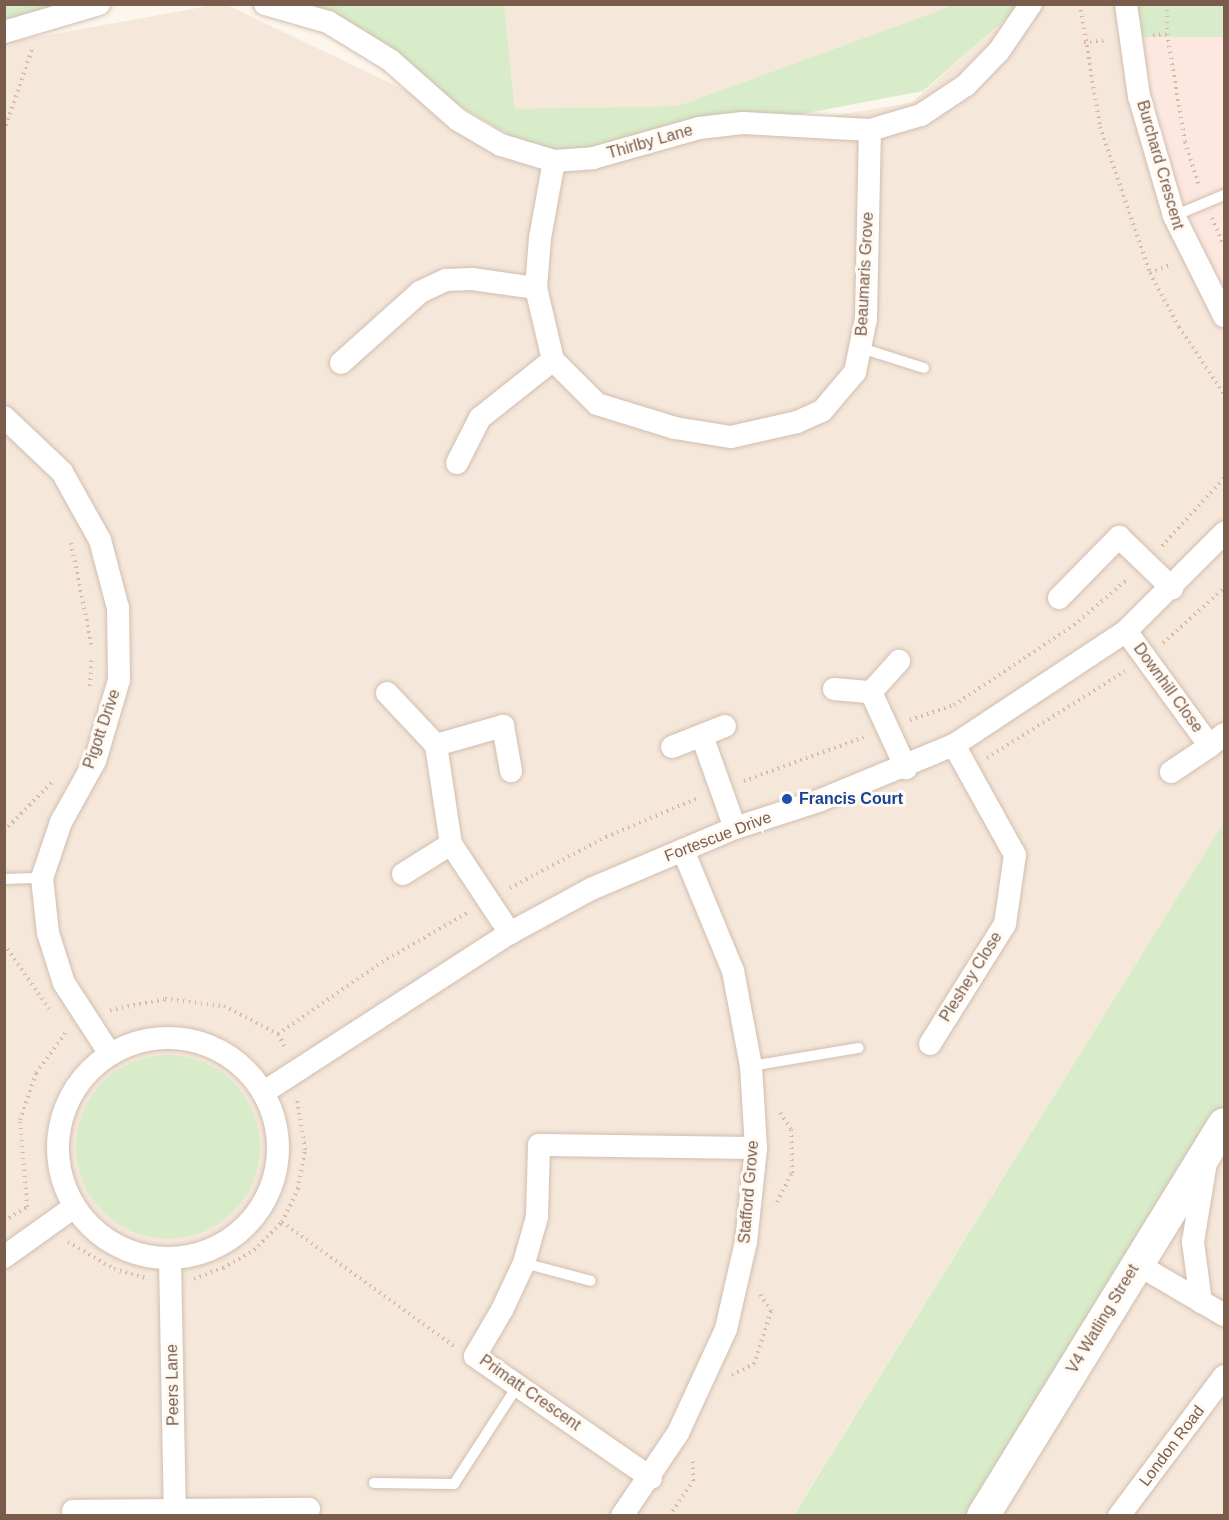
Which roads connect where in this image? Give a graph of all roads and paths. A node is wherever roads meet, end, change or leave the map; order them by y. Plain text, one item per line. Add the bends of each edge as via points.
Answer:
1 (99, 4) edge
2 (265, 4) edge
3 (1031, 4) edge
4 (1080, 4) edge
5 (1126, 4) edge
6 (1167, 4) edge
7 (35, 25) junction
8 (4, 32) edge
9 (870, 130) junction
10 (4, 131) edge
11 (554, 161) junction
12 (1224, 195) edge
13 (1205, 203) junction
14 (1174, 216) junction
15 (1224, 246) edge
16 (536, 288) junction
17 (1224, 316) edge
18 (861, 348) junction
19 (553, 360) junction
20 (341, 363) dead end
21 (924, 368) dead end
22 (1224, 394) edge
23 (4, 417) edge
24 (457, 463) dead end
25 (1224, 478) edge
26 (67, 533) dead end
27 (1224, 533) edge
28 (1146, 563) junction
29 (1172, 588) junction
30 (1224, 588) edge
31 (1059, 598) dead end
32 (1126, 631) junction
33 (1146, 658) junction
34 (899, 661) dead end
35 (834, 689) dead end
36 (89, 692) dead end
37 (872, 692) junction
38 (387, 693) dead end
39 (725, 726) dead end
40 (886, 728) junction
41 (702, 736) junction
42 (1217, 740) edge
43 (436, 745) junction
44 (954, 745) junction
45 (672, 747) dead end
46 (906, 768) junction
47 (968, 769) junction
48 (511, 771) dead end
49 (1171, 772) dead end
50 (59, 774) dead end
51 (722, 788) junction
52 (735, 828) junction
53 (4, 831) edge
54 (451, 844) junction
55 (683, 850) junction
56 (403, 874) dead end
57 (42, 878) junction
58 (4, 879) edge
59 (489, 900) junction
60 (510, 933) junction
61 (4, 944) edge
62 (54, 1015) dead end
63 (85, 1019) junction
64 (61, 1023) dead end
65 (930, 1044) dead end
66 (858, 1048) dead end
67 (110, 1054) junction
68 (751, 1066) junction
69 (297, 1089) dead end
70 (264, 1092) junction
71 (1224, 1124) edge
72 (756, 1148) junction
73 (1208, 1152) junction
74 (74, 1207) junction
75 (4, 1221) edge
76 (282, 1222) junction
77 (59, 1244) dead end
78 (4, 1257) edge
79 (524, 1263) junction
80 (1137, 1264) junction
81 (171, 1270) junction
82 (591, 1281) dead end
83 (1201, 1302) junction
84 (1224, 1315) edge
85 (475, 1356) junction
86 (1224, 1376) edge
87 (518, 1385) junction
88 (651, 1478) junction
89 (374, 1483) dead end
90 (309, 1509) dead end
91 (73, 1511) dead end
92 (175, 1513) edge
93 (622, 1515) edge
94 (983, 1515) edge
95 (1119, 1515) edge

1 - 7 street
2 - 11 street, Thirlby Lane via 328,22 390,60 458,120 501,145
3 - 9 street, Thirlby Lane via 999,51 966,85 921,115
4 - 22 path via 1100,127 1150,273 1179,327
5 - 14 street, Burchard Crescent via 1139,96
6 - 13 path via 1167,34 1185,142
7 - 8 street
7 - 10 path via 34,42
9 - 11 street, Thirlby Lane via 743,123 699,128 593,158
9 - 18 street, Beaumaris Grove via 866,319
11 - 16 street via 540,238
12 - 13 lane
13 - 14 lane
13 - 15 path
14 - 17 street, Burchard Crescent
16 - 19 street
16 - 20 street via 472,279 446,280 420,292
18 - 19 street, Beaumaris Grove via 855,372 822,411 797,422 731,437 675,428 597,404
18 - 21 lane
19 - 24 street via 480,418
23 - 57 street, Pigott Drive via 62,472 100,540 118,608 119,680 95,760 61,822
25 - 28 path
26 - 36 path via 86,602 93,654
27 - 29 street, Fortescue Drive
28 - 29 street
28 - 31 street via 1119,537
28 - 40 path via 1074,625 954,705
29 - 32 street, Fortescue Drive
30 - 33 path
32 - 33 street, Downhill Close
32 - 44 street, Fortescue Drive
33 - 42 street, Downhill Close
33 - 47 path
34 - 37 street
35 - 37 street
37 - 40 street
38 - 43 street
39 - 41 street
40 - 46 street
40 - 51 path via 821,755
41 - 45 street
41 - 51 street
42 - 49 street, Downhill Close
43 - 48 street via 503,726
43 - 54 street
44 - 46 street, Fortescue Drive
44 - 47 street, Pleshey Close
46 - 52 street, Fortescue Drive
47 - 65 street, Pleshey Close via 1015,855 1005,924
50 - 53 path
51 - 52 street
51 - 59 path via 606,837
52 - 55 street, Fortescue Drive
54 - 56 street
54 - 59 street
55 - 60 street, Fortescue Drive via 591,889
55 - 68 street, Stafford Grove via 733,970
57 - 58 lane
57 - 63 street, Pigott Drive via 48,933 64,983
59 - 60 street
59 - 63 path via 382,962 278,1034 224,1006 165,999 116,1008
60 - 70 street, Fortescue Drive
61 - 62 path
63 - 67 street, Pigott Drive
64 - 75 path via 68,1030 36,1073 20,1120 27,1207
66 - 68 lane
67 - 70 street via 142,1040 177,1037 212,1046 242,1064
67 - 74 street via 83,1076 66,1106 58,1140 61,1175
68 - 72 street, Stafford Grove
69 - 76 path via 304,1150 298,1189
70 - 81 street via 278,1128 278,1166 265,1203 240,1232
71 - 73 street, V4 Watling Street
72 - 79 street, Primatt Crescent via 539,1145 537,1217
72 - 88 street, Stafford Grove via 746,1242 726,1329 694,1405
73 - 80 street, V4 Watling Street
73 - 83 street via 1193,1242
74 - 78 street
74 - 81 street via 100,1235
76 - 81 path via 254,1250 223,1268 194,1279
76 - 85 path via 454,1346
77 - 81 path via 66,1241 77,1245 114,1269
79 - 82 lane
79 - 85 street, Primatt Crescent
80 - 83 street
80 - 94 street, V4 Watling Street
81 - 92 street, Peers Lane
83 - 84 street
85 - 87 street, Primatt Crescent
86 - 95 street, London Road
87 - 88 street, Primatt Crescent
87 - 89 lane via 454,1484
88 - 93 street, Stafford Grove
90 - 92 street
91 - 92 street

